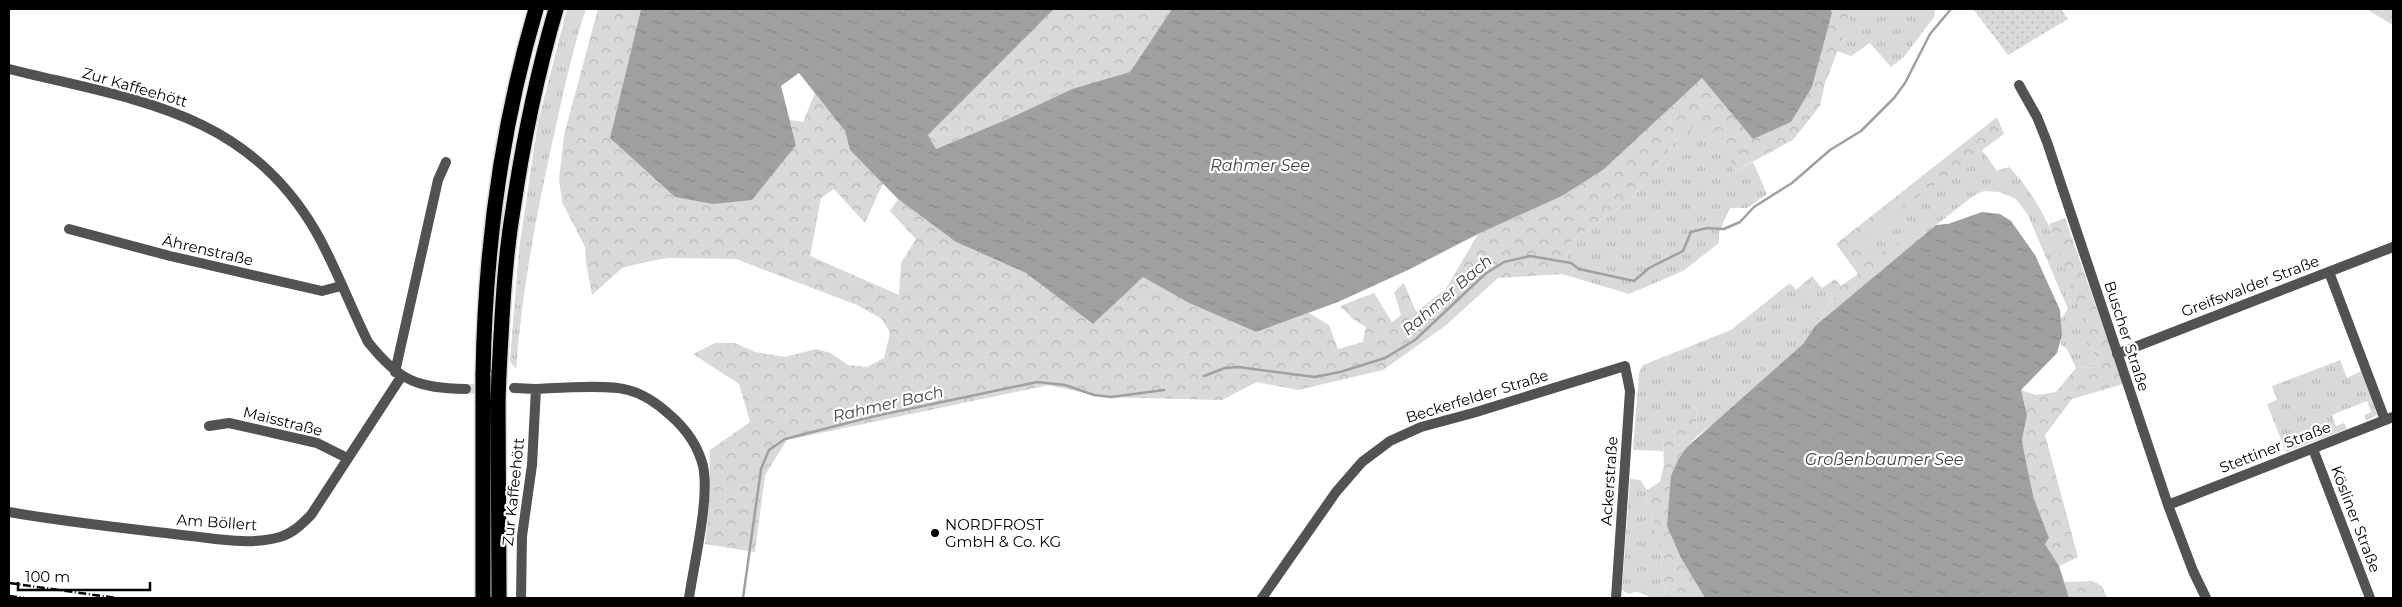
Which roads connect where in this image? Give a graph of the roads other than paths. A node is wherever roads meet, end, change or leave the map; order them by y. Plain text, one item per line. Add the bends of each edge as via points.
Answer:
1 (536, 9) edge
2 (556, 9) edge
3 (9, 69) edge
4 (2019, 85) dead end
5 (446, 162) dead end
6 (69, 229) dead end
7 (2393, 246) edge
8 (2329, 272) junction
9 (341, 286) junction
10 (2117, 354) junction
11 (1625, 366) joint
12 (398, 374) junction
13 (514, 388) tunnel mouth
14 (466, 389) tunnel mouth
15 (536, 389) junction
16 (490, 401) junction
17 (2389, 419) edge
18 (209, 426) dead end
19 (2313, 450) junction
20 (347, 458) junction
21 (2168, 505) junction
22 (9, 512) edge
23 (483, 598) edge
24 (499, 598) edge
25 (521, 598) edge
26 (689, 598) edge
27 (1262, 598) edge
28 (1616, 598) edge
29 (2206, 598) edge
30 (2370, 598) edge

1 - 16 highway, bridge via 508,125 495,205 487,278 483,375
2 - 16 highway, bridge via 527,129 512,210 499,373
3 - 9 street, Zur Kaffeehött via 165,109 210,127 236,142 287,188 317,233
4 - 10 street, Buscher Straße via 2047,142
5 - 12 street via 438,180
6 - 9 street, Ährenstraße via 322,291
7 - 8 street, Greifswalder Straße
8 - 10 street, Greifswalder Straße
8 - 17 street
9 - 12 street, Zur Kaffeehött via 368,342
10 - 21 street, Buscher Straße
11 - 27 street, Beckerfelder Straße via 1421,427 1390,441 1362,462 1336,492
11 - 28 street, Ackerstraße via 1630,391
12 - 14 street, Zur Kaffeehött via 411,382 445,389
12 - 20 street, Am Böllert
13 - 15 street
15 - 25 street, Zur Kaffeehött via 532,465 522,536
15 - 26 street via 627,389 664,410 693,441 702,464 704,499
16 - 23 highway
16 - 24 highway
17 - 19 street, Stettiner Straße
18 - 20 street, Maisstraße via 229,423 317,443
19 - 21 street, Stettiner Straße
19 - 30 street, Kösliner Straße
20 - 22 street, Am Böllert via 311,516 294,532 262,540 238,541
21 - 29 street, Buscher Straße

